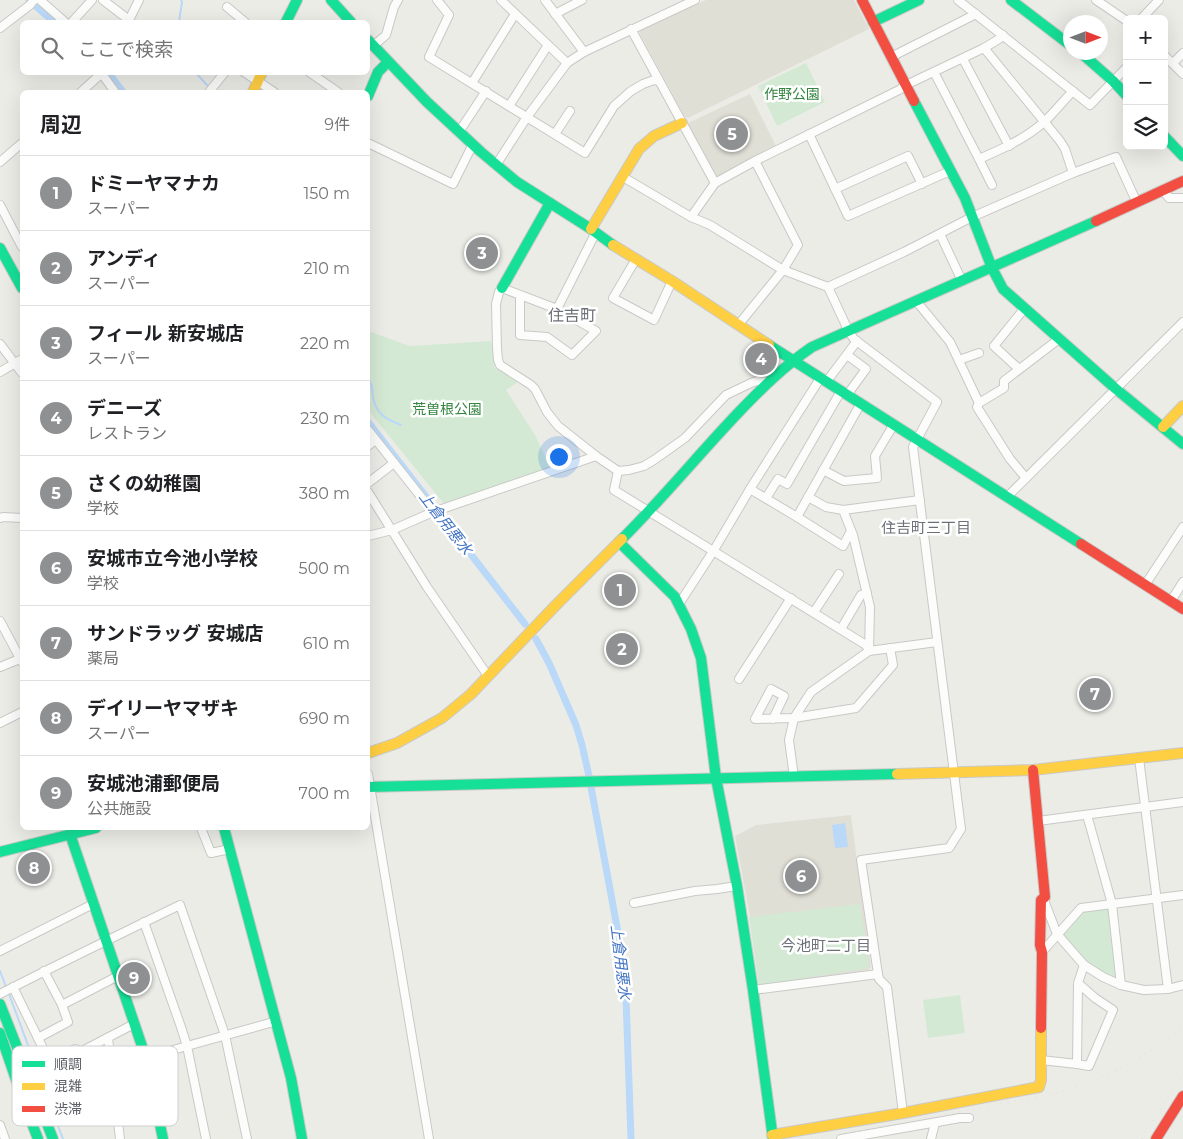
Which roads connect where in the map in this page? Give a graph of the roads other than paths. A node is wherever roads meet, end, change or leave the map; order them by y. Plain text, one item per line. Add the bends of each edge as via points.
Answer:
1 (40, 0) edge
2 (92, 0) edge
3 (103, 0) edge
4 (139, 0) edge
5 (297, 0) edge
6 (331, 0) edge
7 (388, 0) edge
8 (437, 0) edge
9 (501, 0) edge
10 (545, 0) edge
11 (582, 0) edge
12 (694, 0) edge
13 (862, 0) edge
14 (919, 0) edge
15 (958, 0) edge
16 (1011, 0) edge
17 (1097, 0) edge
18 (1159, 0) edge
19 (32, 2) edge
20 (396, 3) edge
21 (568, 3) edge
22 (227, 7) dead end
23 (515, 14) junction
24 (555, 14) junction
25 (976, 14) junction
26 (1145, 15) edge
27 (1123, 17) edge
28 (63, 20) edge
29 (74, 20) edge
30 (128, 20) edge
31 (129, 20) edge
32 (243, 20) edge
33 (287, 20) edge
34 (350, 20) edge
35 (873, 22) junction
36 (0, 28) edge
37 (631, 29) junction
38 (1003, 35) junction
39 (1063, 40) edge
40 (370, 43) edge
41 (548, 46) junction
42 (984, 48) junction
43 (584, 52) junction
44 (1183, 53) edge
45 (891, 57) junction
46 (963, 59) junction
47 (1168, 59) edge
48 (1089, 60) edge
49 (388, 62) junction
50 (567, 63) junction
51 (1173, 63) junction
52 (1123, 71) edge
53 (934, 72) junction
54 (1183, 74) edge
55 (101, 75) edge
56 (104, 75) edge
57 (222, 75) edge
58 (313, 75) edge
59 (260, 77) edge
60 (659, 81) junction
61 (1113, 81) junction
62 (472, 83) junction
63 (906, 85) junction
64 (83, 90) edge
65 (114, 90) edge
66 (210, 90) edge
67 (254, 90) edge
68 (272, 90) edge
69 (335, 90) edge
70 (370, 91) edge
71 (486, 91) junction
72 (1073, 91) junction
73 (1123, 92) edge
74 (509, 106) junction
75 (570, 111) dead end
76 (527, 117) junction
77 (1044, 122) junction
78 (682, 123) junction
79 (459, 132) junction
80 (555, 134) junction
81 (809, 134) junction
82 (1168, 140) edge
83 (370, 144) edge
84 (473, 144) junction
85 (20, 145) edge
86 (1009, 146) junction
87 (1183, 156) edge
88 (979, 159) junction
89 (1, 160) edge
90 (755, 161) junction
91 (496, 165) junction
92 (950, 171) junction
93 (1074, 173) junction
94 (623, 177) junction
95 (1183, 181) edge
96 (714, 183) junction
97 (922, 184) junction
98 (992, 185) dead end
99 (835, 189) junction
100 (1163, 190) junction
101 (1183, 198) edge
102 (550, 203) junction
103 (1137, 203) junction
104 (0, 205) edge
105 (691, 217) junction
106 (972, 217) junction
107 (593, 231) junction
108 (940, 234) junction
109 (20, 243) edge
110 (0, 248) edge
111 (636, 259) junction
112 (992, 268) junction
113 (783, 270) junction
114 (962, 281) junction
115 (672, 282) junction
116 (20, 284) edge
117 (828, 287) junction
118 (502, 288) junction
119 (520, 296) junction
120 (917, 302) junction
121 (557, 309) junction
122 (1024, 309) junction
123 (1183, 322) edge
124 (739, 324) junction
125 (849, 332) junction
126 (1059, 339) junction
127 (857, 341) junction
128 (0, 344) edge
129 (979, 353) dead end
130 (847, 355) junction
131 (793, 360) junction
132 (958, 360) junction
133 (19, 362) edge
134 (1019, 369) junction
135 (0, 372) edge
136 (824, 379) junction
137 (768, 382) junction
138 (1116, 389) junction
139 (844, 393) junction
140 (860, 403) junction
141 (979, 403) junction
142 (1183, 406) edge
143 (894, 424) junction
144 (1163, 427) junction
145 (370, 433) edge
146 (375, 440) junction
147 (918, 440) junction
148 (370, 444) edge
149 (1183, 444) edge
150 (596, 456) junction
151 (394, 462) junction
152 (823, 470) junction
153 (618, 471) junction
154 (1026, 478) junction
155 (370, 481) edge
156 (750, 489) junction
157 (370, 495) edge
158 (1008, 496) junction
159 (808, 497) junction
160 (766, 498) junction
161 (920, 500) junction
162 (649, 510) junction
163 (843, 510) junction
164 (433, 512) junction
165 (797, 517) junction
166 (0, 518) edge
167 (20, 518) edge
168 (1183, 527) edge
169 (392, 530) junction
170 (851, 531) junction
171 (370, 536) edge
172 (619, 542) junction
173 (714, 550) junction
174 (839, 574) dead end
175 (1183, 582) edge
176 (1145, 585) junction
177 (867, 593) junction
178 (791, 598) junction
179 (1170, 601) junction
180 (679, 604) junction
181 (1183, 609) edge
182 (814, 612) junction
183 (0, 620) edge
184 (841, 629) junction
185 (937, 642) junction
186 (890, 648) junction
187 (870, 651) junction
188 (20, 655) edge
189 (20, 660) edge
190 (0, 667) edge
191 (488, 676) junction
192 (739, 679) dead end
193 (20, 713) edge
194 (794, 718) junction
195 (772, 719) dead end
196 (0, 723) edge
197 (370, 752) edge
198 (1183, 754) edge
199 (1139, 758) junction
200 (1033, 770) junction
201 (953, 773) junction
202 (794, 777) junction
203 (716, 778) junction
204 (370, 787) edge
205 (370, 793) edge
206 (1183, 802) edge
207 (1145, 807) junction
208 (1087, 815) junction
209 (1038, 821) junction
210 (87, 830) edge
211 (202, 830) edge
212 (225, 830) edge
213 (70, 834) junction
214 (230, 849) junction
215 (0, 852) edge
216 (737, 886) junction
217 (1183, 895) edge
218 (1045, 897) junction
219 (1157, 899) junction
220 (634, 903) dead end
221 (92, 904) junction
222 (1112, 904) junction
223 (144, 922) junction
224 (1057, 934) junction
225 (106, 941) junction
226 (0, 951) edge
227 (1042, 952) junction
228 (1084, 965) junction
229 (44, 971) junction
230 (878, 974) junction
231 (118, 976) junction
232 (1078, 983) junction
233 (1121, 985) junction
234 (1183, 985) edge
235 (14, 987) junction
236 (753, 990) junction
237 (1168, 990) junction
238 (0, 994) edge
239 (0, 1004) edge
240 (62, 1004) junction
241 (277, 1021) junction
242 (134, 1024) junction
243 (0, 1033) edge
244 (225, 1035) junction
245 (38, 1038) junction
246 (108, 1038) junction
247 (17, 1046) edge
248 (42, 1046) edge
249 (92, 1046) edge
250 (109, 1046) edge
251 (142, 1046) edge
252 (186, 1046) junction
253 (178, 1048) edge
254 (1041, 1060) junction
255 (1077, 1064) junction
256 (12, 1068) edge
257 (1183, 1096) edge
258 (903, 1113) junction
259 (969, 1118) dead end
260 (935, 1122) junction
261 (0, 1125) edge
262 (33, 1126) edge
263 (47, 1126) edge
264 (118, 1126) edge
265 (160, 1126) edge
266 (772, 1137) edge
267 (5, 1139) edge
268 (38, 1139) edge
269 (52, 1139) edge
270 (120, 1139) edge
271 (163, 1139) edge
272 (206, 1139) edge
273 (247, 1139) edge
274 (302, 1139) edge
275 (429, 1139) edge
276 (841, 1139) edge
277 (931, 1139) edge
278 (1156, 1139) edge

1 - 28 street
2 - 29 street
3 - 30 street
4 - 31 street
5 - 33 street
6 - 34 street
7 - 20 street
8 - 62 street via 449,15 429,58
9 - 23 street
10 - 24 street
11 - 21 street
12 - 37 street
13 - 35 street
14 - 35 street
15 - 25 street
16 - 39 street
17 - 27 street
18 - 26 street
19 - 36 street
20 - 40 street via 386,35
21 - 24 street
22 - 32 street
23 - 41 street
23 - 62 street
24 - 43 street
25 - 38 street
25 - 45 street
35 - 45 street
37 - 43 street
37 - 60 street
38 - 42 street
38 - 72 street
40 - 49 street
41 - 50 street
41 - 74 street
42 - 46 street
42 - 77 street
43 - 50 street
44 - 51 street
45 - 63 street
46 - 53 street
46 - 86 street
47 - 51 street
48 - 61 street
49 - 70 street via 378,72
49 - 79 street
50 - 76 street
51 - 54 street
52 - 61 street
53 - 63 street
53 - 88 street
55 - 64 street
56 - 65 street
57 - 66 street
58 - 69 street
59 - 67 street
59 - 68 street
60 - 78 street
60 - 80 street via 643,84 614,106 585,153
61 - 72 street via 1090,105
61 - 73 street
62 - 71 street
63 - 81 street
63 - 92 street
71 - 74 street
71 - 79 street
72 - 77 street
74 - 76 street
75 - 80 street
76 - 80 street
76 - 91 street
77 - 86 street
77 - 93 street via 1065,148
78 - 94 street via 647,140
78 - 96 street
79 - 84 street
81 - 90 street
81 - 99 street
82 - 87 street
83 - 84 street via 452,184
84 - 91 street
85 - 89 street
86 - 88 street
88 - 98 street
90 - 96 street
90 - 113 street via 798,245
91 - 102 street
92 - 97 street
92 - 106 street
93 - 103 street via 1116,157
93 - 106 street
94 - 105 street
94 - 107 street
95 - 100 street
96 - 105 street
97 - 99 street via 848,216
97 - 99 street via 908,156
100 - 101 street via 1170,198
100 - 103 street
102 - 107 street
102 - 118 street
103 - 112 street
104 - 109 street
105 - 113 street via 710,225
106 - 108 street
106 - 112 street
107 - 111 street
107 - 121 street
108 - 114 street
108 - 117 street
110 - 116 street
111 - 115 street
111 - 115 street via 613,298 654,320
112 - 114 street
112 - 122 street via 1002,289
113 - 117 street
113 - 124 street
114 - 120 street
115 - 124 street
117 - 125 street
118 - 119 street
118 - 150 street via 496,304 499,363 536,389 558,426
119 - 121 street
119 - 121 street via 520,335 548,337 572,355 596,331
120 - 125 street
120 - 132 street via 950,342
122 - 126 street
122 - 134 street via 994,346
123 - 138 street
124 - 131 street
125 - 127 street
125 - 131 street via 812,347
126 - 134 street
126 - 138 street
127 - 130 street
127 - 147 street via 937,402
128 - 133 street
129 - 132 street
130 - 136 street
130 - 139 street via 866,369
131 - 136 street
131 - 137 street
132 - 141 street
133 - 135 street
134 - 141 street via 1004,381 1004,388
136 - 139 street
136 - 156 street
137 - 153 street via 757,381 726,395 685,438 654,460 644,466
137 - 162 street
138 - 144 street
138 - 154 street
139 - 140 street
139 - 160 street via 787,484 778,479
140 - 143 street
140 - 152 street
141 - 154 street via 977,407
142 - 144 street
143 - 147 street
143 - 152 street via 875,456 877,478 844,481
144 - 149 street
145 - 146 street
146 - 148 street
146 - 151 street
147 - 158 street
147 - 161 street via 913,447
150 - 153 street
150 - 164 street
151 - 155 street
151 - 164 street
152 - 159 street
153 - 162 street via 614,490
154 - 158 street
156 - 160 street
156 - 173 street
157 - 169 street
158 - 176 street
159 - 163 street via 826,508
159 - 165 street
160 - 165 street
161 - 163 street
161 - 185 street
162 - 172 street
162 - 173 street
163 - 170 street
164 - 169 street
165 - 170 street via 843,546
166 - 167 street
168 - 176 street
169 - 171 street
169 - 191 street
170 - 177 street
172 - 180 street
172 - 191 street
173 - 178 street
173 - 180 street
174 - 182 street
175 - 179 street
176 - 179 street
177 - 184 street via 861,595
177 - 187 street
178 - 182 street
178 - 192 street
179 - 181 street
180 - 203 street via 700,658
182 - 184 street
183 - 188 street
184 - 187 street
185 - 186 street
185 - 201 street
186 - 187 street
186 - 194 street via 893,665 856,708
187 - 194 street via 810,692
189 - 190 street
191 - 197 street via 442,718 397,743
193 - 196 street
194 - 195 street
194 - 202 street via 789,740
198 - 199 street
199 - 200 street
199 - 207 street
200 - 201 street
200 - 209 street
201 - 202 street
201 - 230 street via 961,829 949,848 861,860
202 - 203 street
203 - 204 street
203 - 216 street
205 - 275 street
206 - 207 street
207 - 208 street
207 - 219 street
208 - 209 street
208 - 222 street
209 - 218 street
210 - 213 street
211 - 214 street via 211,853
212 - 214 street
213 - 215 street
213 - 221 street
214 - 241 street
216 - 220 street via 695,890
216 - 236 street
217 - 219 street
218 - 224 street
218 - 227 street via 1040,900
219 - 222 street
219 - 237 street
221 - 225 street
221 - 226 street
222 - 224 street via 1080,908
222 - 233 street
223 - 225 street
223 - 244 street via 180,905
223 - 252 street
224 - 227 street
224 - 228 street
225 - 229 street
225 - 231 street
227 - 254 street
228 - 232 street
228 - 233 street
229 - 235 street
229 - 240 street
230 - 236 street
230 - 258 street via 887,987
231 - 240 street
231 - 242 street
232 - 255 street
232 - 255 street via 1113,1010 1089,1066
233 - 237 street via 1144,990
234 - 237 street
235 - 238 street
235 - 245 street
236 - 266 street
239 - 247 street
240 - 245 street via 68,1022
241 - 244 street
241 - 274 street
242 - 246 street
242 - 251 street
243 - 256 street
244 - 252 street
244 - 273 street
245 - 248 street
246 - 249 street
246 - 250 street
252 - 253 street
252 - 272 street
254 - 255 street
254 - 258 street via 1039,1087
257 - 278 street
258 - 266 street
259 - 260 street
260 - 276 street
260 - 277 street
261 - 267 street
262 - 268 street
263 - 269 street
264 - 270 street
265 - 271 street

